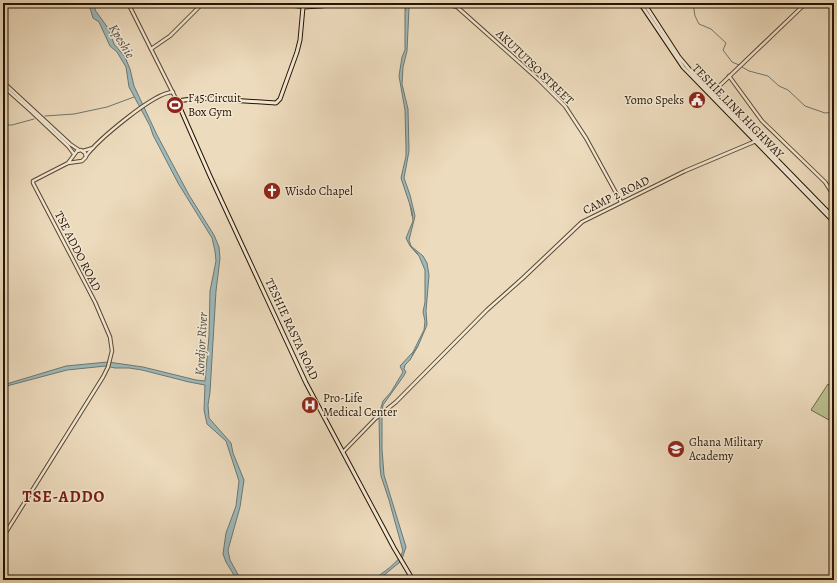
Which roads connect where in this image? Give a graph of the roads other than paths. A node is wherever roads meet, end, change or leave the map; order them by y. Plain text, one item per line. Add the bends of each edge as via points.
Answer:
1 (128, 3) edge
2 (203, 3) edge
3 (276, 3) edge
4 (353, 3) edge
5 (395, 3) edge
6 (400, 3) edge
7 (640, 3) edge
8 (644, 3) edge
9 (806, 3) edge
10 (411, 4) edge
11 (457, 5) edge
12 (303, 6) junction
13 (151, 49) junction
14 (729, 76) junction
15 (3, 82) edge
16 (3, 86) edge
17 (173, 92) junction
18 (711, 94) junction
19 (177, 101) junction
20 (757, 141) junction
21 (95, 147) junction
22 (81, 151) junction
23 (74, 155) junction
24 (86, 157) junction
25 (78, 162) junction
26 (68, 163) junction
27 (834, 196) edge
28 (621, 202) junction
29 (834, 218) edge
30 (834, 222) edge
31 (343, 452) junction
32 (3, 538) edge
33 (412, 580) edge

1 - 13 street
2 - 13 street via 170,36
3 - 12 street
4 - 12 main road
5 - 6 main road, AKUTUTSO STREET
6 - 10 main road, AKUTUTSO STREET
7 - 18 main road, TESHIE LINK HIGHWAY via 680,64
8 - 18 main road, TESHIE LINK HIGHWAY via 679,57
9 - 14 street
10 - 11 main road, AKUTUTSO STREET
11 - 28 street, AKUTUTSO STREET via 564,106 586,138
12 - 19 main road via 297,52 280,99 276,103 199,98
13 - 17 street
14 - 18 street
14 - 27 street via 762,121 824,182
15 - 22 street via 70,144
16 - 23 street via 68,146
17 - 19 street
17 - 21 street via 165,93 137,110
18 - 20 main road, TESHIE LINK HIGHWAY
19 - 31 main road, TESHIE RASTA ROAD via 291,351
20 - 28 street, CAMP 2 ROAD
20 - 29 main road, TESHIE LINK HIGHWAY
20 - 30 main road, TESHIE LINK HIGHWAY
21 - 22 street
21 - 24 street
22 - 23 street
22 - 24 street
23 - 25 street
23 - 26 street, TSE ADDO ROAD
24 - 25 street
25 - 26 street, TSE ADDO ROAD
26 - 32 street, TSE ADDO ROAD via 33,180 95,302 111,345 110,362 85,408
28 - 31 street, CAMP 2 ROAD via 582,222 487,310
31 - 33 main road, TESHIE RASTA ROAD

